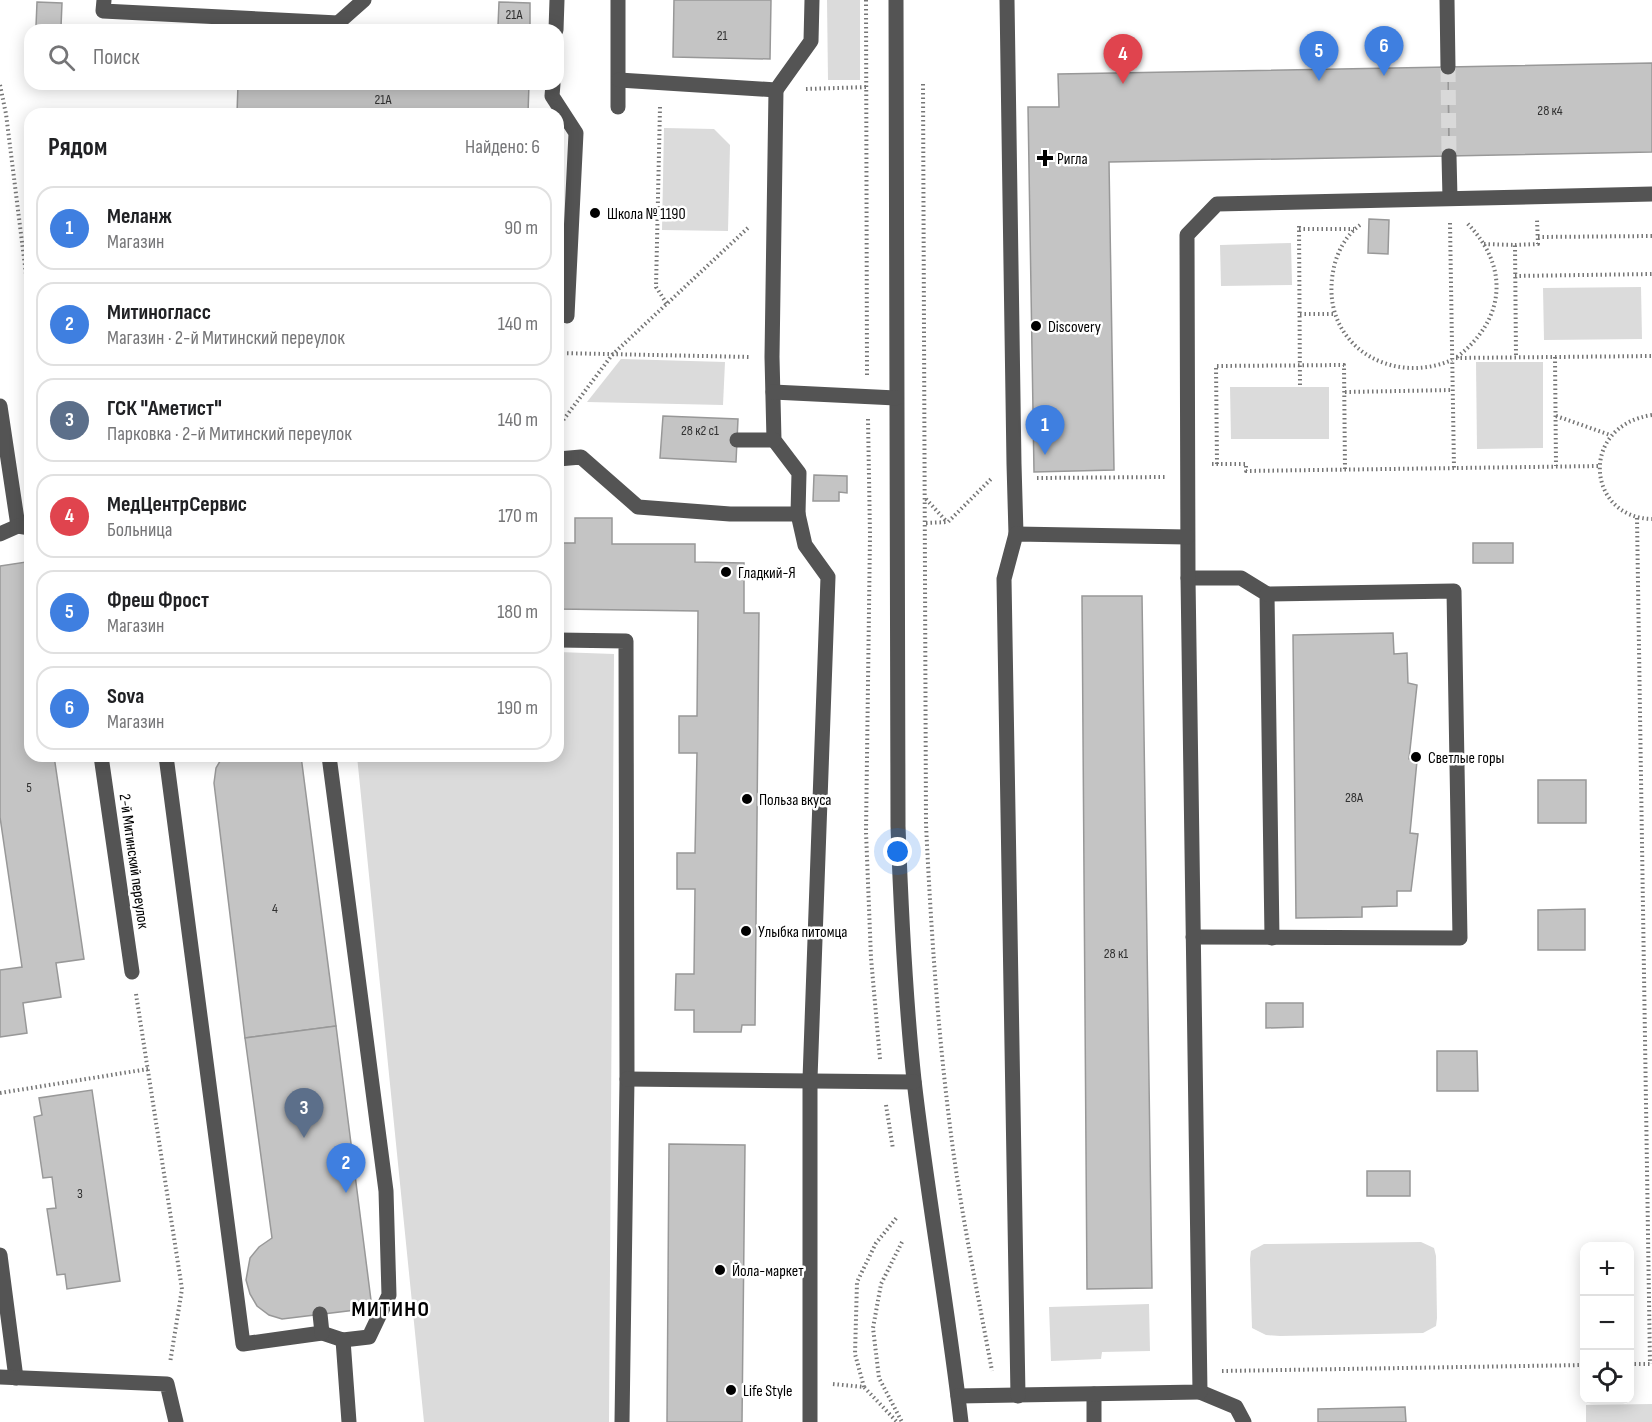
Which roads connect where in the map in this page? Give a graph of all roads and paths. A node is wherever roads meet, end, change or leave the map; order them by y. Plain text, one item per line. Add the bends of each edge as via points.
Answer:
1 (104, 0) edge
2 (364, 0) edge
3 (557, 0) edge
4 (618, 0) edge
5 (812, 0) edge
6 (866, 0) edge
7 (896, 0) edge
8 (1007, 0) edge
9 (1447, 0) edge
10 (555, 24) edge
11 (1448, 67) tunnel mouth
12 (923, 75) dead end
13 (619, 80) junction
14 (660, 82) junction
15 (0, 85) edge
16 (868, 87) junction
17 (552, 90) edge
18 (776, 90) junction
19 (618, 107) dead end
20 (560, 108) edge
21 (564, 115) edge
22 (1449, 156) tunnel mouth
23 (1652, 194) edge
24 (1537, 196) junction
25 (1299, 202) junction
26 (775, 203) junction
27 (1450, 204) junction
28 (1362, 222) dead end
29 (1299, 229) junction
30 (1354, 229) junction
31 (1652, 236) edge
32 (1538, 237) junction
33 (1484, 244) junction
34 (1515, 244) junction
35 (24, 258) edge
36 (1652, 274) edge
37 (1515, 276) junction
38 (667, 304) junction
39 (1300, 314) junction
40 (1336, 314) junction
41 (567, 316) dead end
42 (564, 353) edge
43 (612, 355) junction
44 (1652, 356) edge
45 (772, 357) junction
46 (1516, 357) junction
47 (1555, 357) junction
48 (1454, 358) junction
49 (1300, 365) junction
50 (1300, 387) dead end
51 (1452, 390) junction
52 (773, 392) junction
53 (1345, 392) junction
54 (867, 397) junction
55 (896, 398) junction
56 (0, 406) edge
57 (1652, 415) edge
58 (1556, 416) junction
59 (564, 419) edge
60 (1610, 435) junction
61 (737, 440) dead end
62 (774, 440) junction
63 (564, 459) edge
64 (1187, 464) junction
65 (1217, 464) junction
66 (1556, 466) junction
67 (1600, 466) junction
68 (1454, 468) junction
69 (1345, 470) junction
70 (1014, 478) junction
71 (926, 499) junction
72 (798, 514) junction
73 (1636, 518) junction
74 (1652, 519) edge
75 (948, 522) junction
76 (926, 523) junction
77 (24, 527) edge
78 (0, 534) edge
79 (1016, 534) junction
80 (1187, 537) junction
81 (1188, 579) junction
82 (1268, 594) junction
83 (564, 640) edge
84 (102, 762) edge
85 (167, 762) edge
86 (330, 762) edge
87 (1193, 937) junction
88 (1272, 938) junction
89 (132, 972) joint
90 (148, 1069) junction
91 (627, 1079) junction
92 (810, 1079) junction
93 (882, 1081) junction
94 (914, 1082) junction
95 (0, 1093) edge
96 (892, 1149) dead end
97 (898, 1216) dead end
98 (902, 1242) dead end
99 (0, 1255) edge
100 (320, 1314) dead end
101 (322, 1334) junction
102 (343, 1340) junction
103 (1634, 1364) edge
104 (1651, 1364) edge
105 (1580, 1365) edge
106 (1200, 1370) junction
107 (0, 1377) edge
108 (16, 1378) junction
109 (811, 1382) junction
110 (167, 1384) junction
111 (864, 1387) junction
112 (1200, 1392) junction
113 (1094, 1394) junction
114 (958, 1396) junction
115 (996, 1396) junction
116 (1018, 1396) junction
117 (176, 1422) edge
118 (350, 1422) edge
119 (622, 1422) edge
120 (810, 1422) edge
121 (897, 1422) edge
122 (902, 1422) edge
123 (961, 1422) edge
124 (1094, 1422) edge
125 (1244, 1422) edge

1 - 2 street via 103,11 338,23
3 - 10 street
4 - 13 street
5 - 18 street via 811,41
6 - 16 path
7 - 55 street
8 - 70 street
9 - 11 street
12 - 71 path
13 - 14 street
13 - 19 street
14 - 18 street
14 - 38 path via 656,287
15 - 35 path
16 - 18 path
16 - 54 path
17 - 20 street
18 - 26 street
21 - 41 street via 576,134
22 - 27 street
23 - 24 street
24 - 27 street
24 - 32 path
25 - 27 street
25 - 29 path
25 - 64 street via 1217,204 1187,235
26 - 38 path
26 - 45 street
27 - 33 path
27 - 48 path
28 - 30 path
29 - 30 path
29 - 39 path
30 - 40 path via 1334,263 1331,282
31 - 32 path
32 - 34 path via 1538,244
33 - 34 path
33 - 48 path via 1496,271 1493,310 1473,345
34 - 37 path
36 - 37 path
37 - 46 path
38 - 43 path
39 - 40 path
39 - 49 path
40 - 48 path via 1349,339 1380,363 1419,370
42 - 43 path
43 - 45 path
43 - 59 path
44 - 47 path
45 - 52 street
46 - 47 path
46 - 48 path
47 - 58 path
48 - 51 path
49 - 50 path
49 - 53 path via 1344,365
49 - 65 path via 1216,366
51 - 53 path
51 - 68 path
52 - 54 street
52 - 62 street
53 - 69 path
54 - 55 street
54 - 93 path via 870,536 866,832 871,958
55 - 94 street via 898,826
56 - 77 street
57 - 60 path via 1623,424
58 - 60 path
58 - 66 path
60 - 67 path
61 - 62 street
62 - 72 street via 799,473
63 - 72 street via 581,458 638,507
64 - 65 path
64 - 70 path via 1168,465 1168,477
64 - 80 street
65 - 69 path via 1246,464 1246,471
66 - 67 path
66 - 68 path
67 - 73 path via 1609,497
68 - 69 path
70 - 75 path via 990,479
70 - 79 street
71 - 75 path
71 - 76 path
72 - 92 street via 805,545 828,577
73 - 74 path
73 - 104 path
75 - 76 path
76 - 115 path via 926,824 931,931 952,1143
77 - 78 street
79 - 80 street
79 - 116 street via 1004,579
80 - 81 street
81 - 82 street via 1241,578
81 - 87 street
82 - 88 street
82 - 88 street via 1454,591 1460,938
83 - 91 street via 626,641
84 - 89 street, 2-й Митинский переулок
85 - 101 street via 243,1344
86 - 102 street via 386,1191 389,1295 369,1337
87 - 88 street
87 - 106 street
89 - 90 path
90 - 95 path
90 - 110 path via 182,1289
91 - 92 street
91 - 119 street
92 - 93 street
92 - 109 street
93 - 94 street
93 - 96 path
94 - 114 street
97 - 111 path via 876,1243 857,1282 855,1354
98 - 122 path via 881,1284 873,1328 879,1378
99 - 108 street
100 - 101 street
101 - 102 street
102 - 118 street
103 - 104 path
105 - 106 path
106 - 112 street
107 - 108 street
108 - 110 street
109 - 111 path
109 - 120 street
110 - 117 street
111 - 121 path
112 - 113 street
112 - 125 street via 1236,1407
113 - 116 street
113 - 124 street
114 - 115 street
114 - 123 street
115 - 116 street

